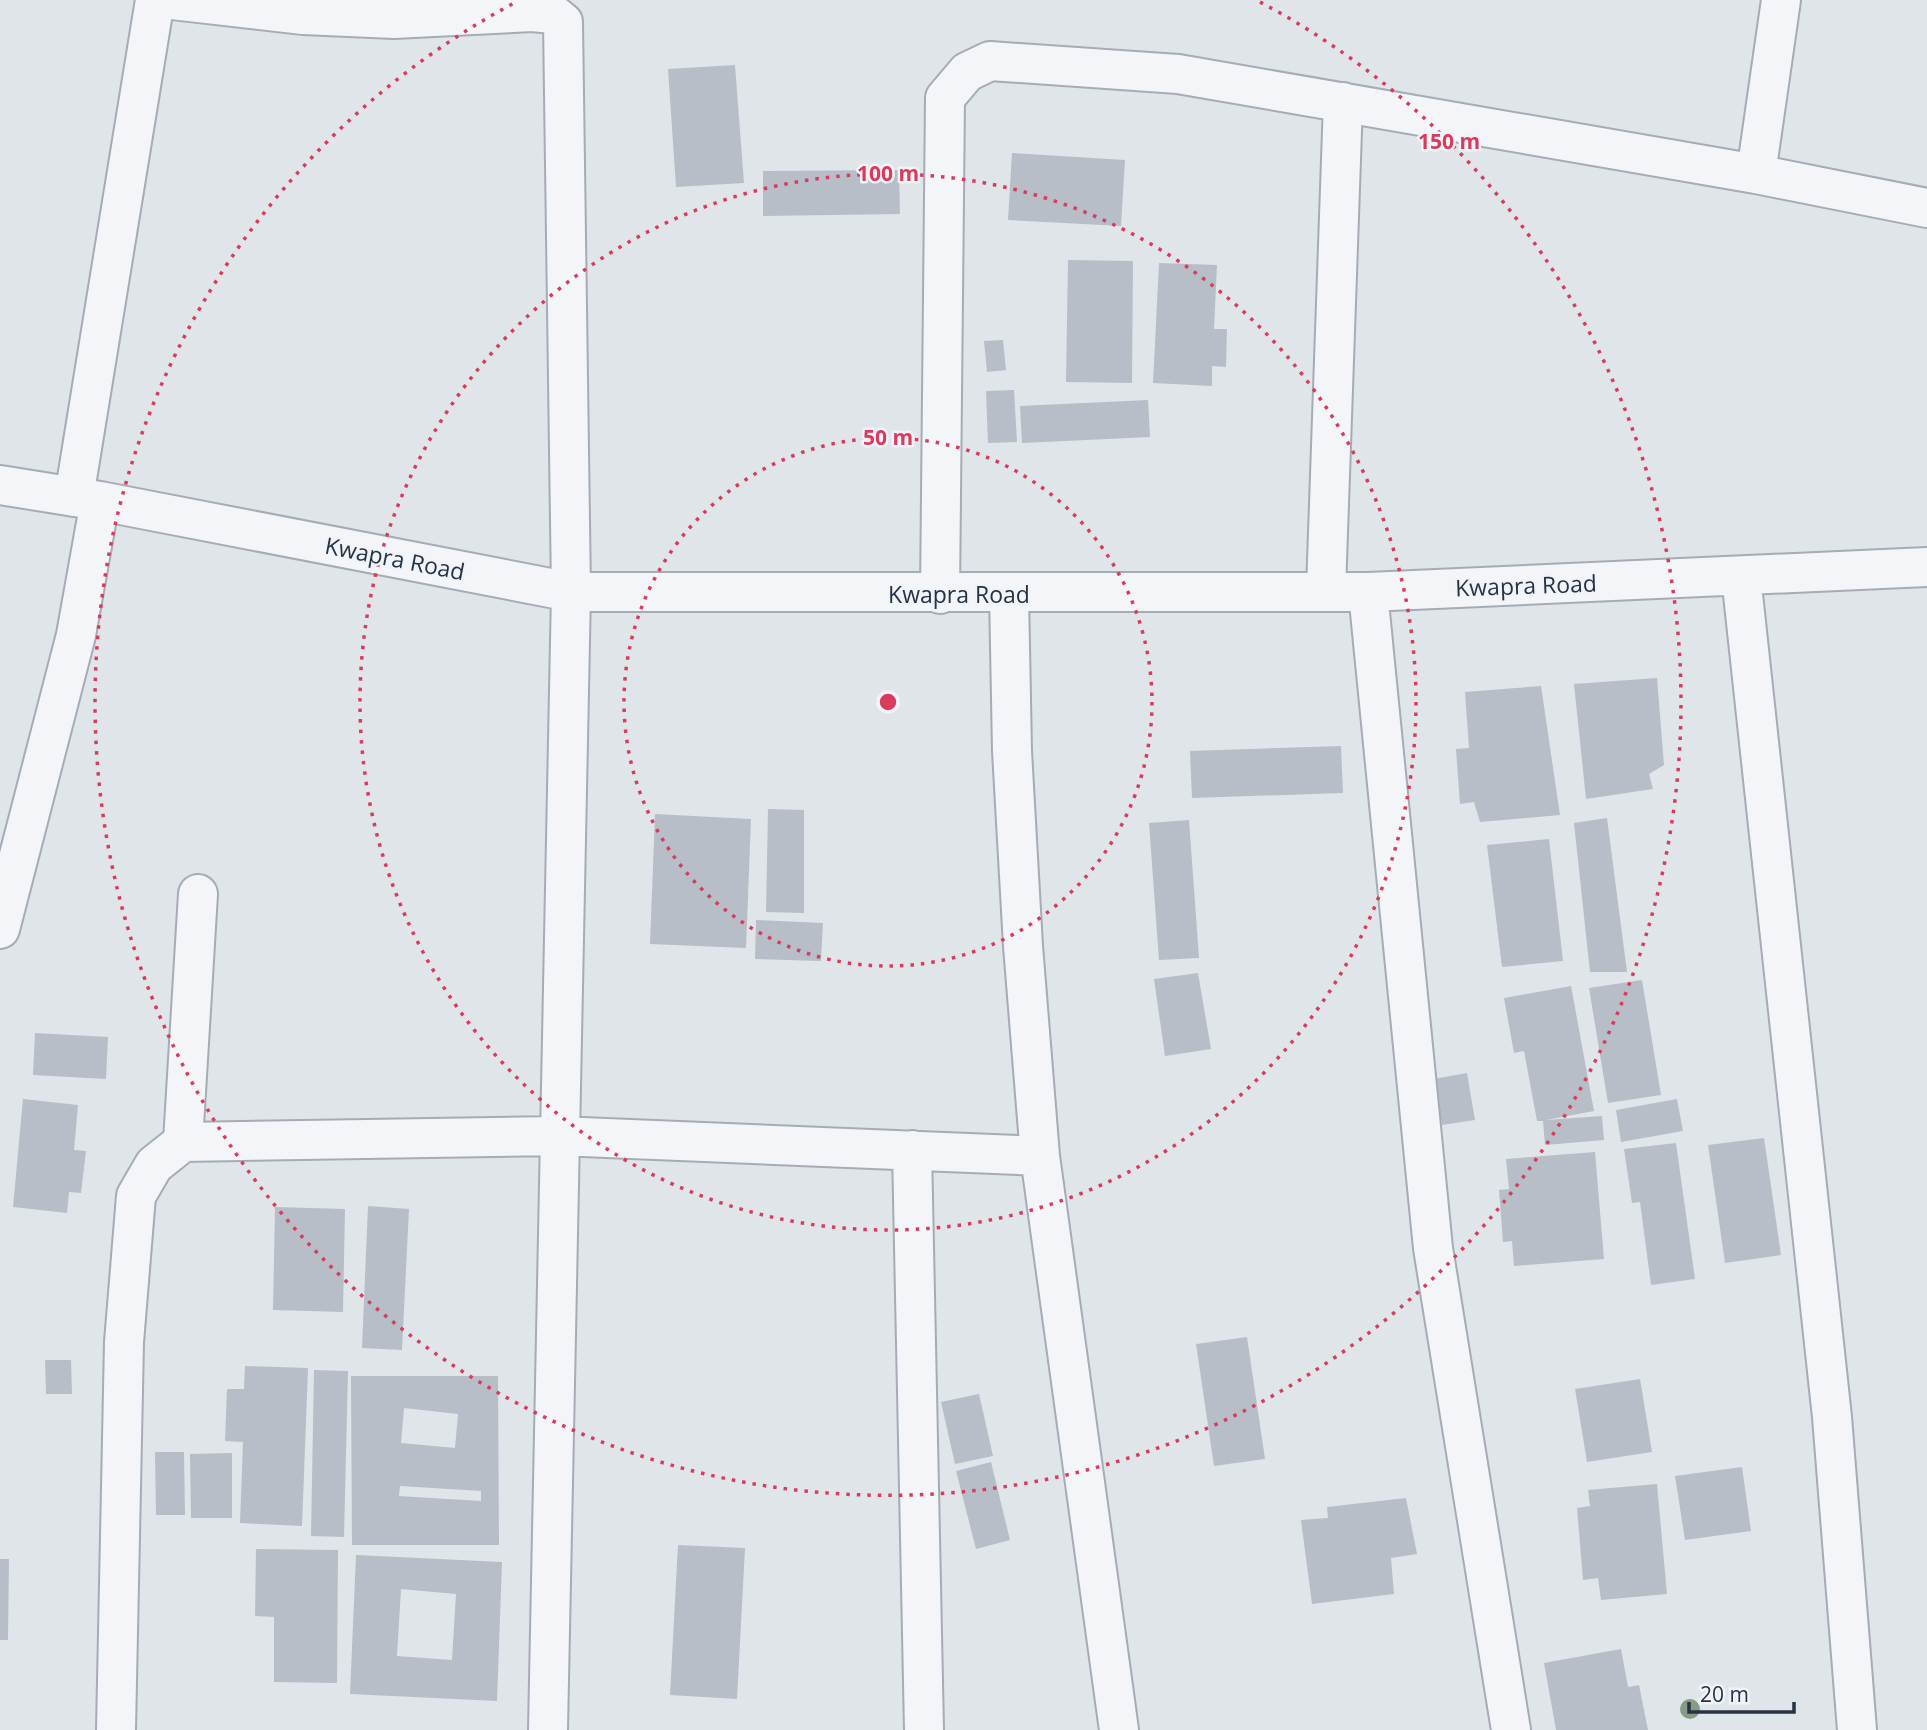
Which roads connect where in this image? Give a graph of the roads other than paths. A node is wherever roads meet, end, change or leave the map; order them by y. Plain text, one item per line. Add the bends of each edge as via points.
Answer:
1 (155, 0) edge
2 (172, 0) edge
3 (1781, 0) edge
4 (1343, 103) junction
5 (1756, 174) junction
6 (1927, 208) edge
7 (0, 485) edge
8 (87, 499) junction
9 (1927, 567) edge
10 (1741, 576) junction
11 (1326, 590) junction
12 (571, 592) junction
13 (1368, 592) junction
14 (940, 594) junction
15 (1009, 594) junction
16 (198, 894) dead end
17 (0, 929) edge
18 (558, 1136) junction
19 (183, 1142) junction
20 (912, 1150) junction
21 (1040, 1156) junction
22 (116, 1730) edge
23 (548, 1730) edge
24 (924, 1730) edge
25 (1119, 1730) edge
26 (1511, 1730) edge
27 (1857, 1730) edge

1 - 8 street
2 - 12 street via 303,15 394,19 532,12 553,14 563,22
3 - 5 street
4 - 5 street
4 - 11 street
4 - 14 street via 1178,74 990,61 959,80 945,98
5 - 6 street
7 - 8 street, Kwapra Road
8 - 12 street, Kwapra Road
8 - 17 street via 76,635
9 - 10 street, Kwapra Road
10 - 13 street, Kwapra Road
10 - 27 street via 1832,1417
11 - 13 street, Kwapra Road
11 - 15 street, Kwapra Road
12 - 14 street, Kwapra Road
12 - 18 street
13 - 26 street via 1433,1248
14 - 15 street, Kwapra Road
15 - 21 street via 1020,904
16 - 19 street
18 - 19 street
18 - 20 street
18 - 23 street
19 - 22 street via 154,1165 136,1196 124,1342
20 - 21 street
20 - 24 street
21 - 25 street

